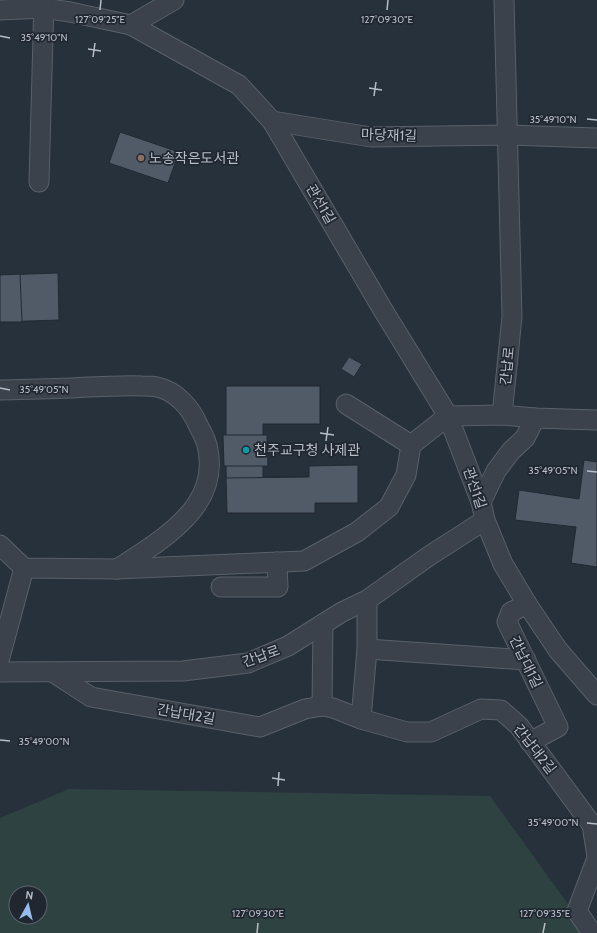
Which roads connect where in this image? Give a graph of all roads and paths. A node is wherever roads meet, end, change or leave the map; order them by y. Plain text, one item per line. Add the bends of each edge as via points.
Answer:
1 (174, 0) edge
2 (504, 0) edge
3 (43, 4) edge
4 (0, 10) edge
5 (131, 25) junction
6 (272, 122) junction
7 (508, 135) junction
8 (597, 138) edge
9 (40, 182) dead end
10 (0, 390) edge
11 (346, 404) dead end
12 (502, 415) junction
13 (448, 416) junction
14 (535, 418) junction
15 (597, 420) edge
16 (411, 445) junction
17 (481, 502) junction
18 (485, 520) junction
19 (0, 545) edge
20 (277, 562) junction
21 (24, 568) junction
22 (116, 569) junction
23 (221, 587) dead end
24 (367, 600) junction
25 (527, 604) junction
26 (323, 624) junction
27 (367, 649) junction
28 (0, 657) edge
29 (526, 660) junction
30 (0, 672) edge
31 (54, 673) junction
32 (597, 695) edge
33 (322, 706) junction
34 (361, 719) junction
35 (530, 742) junction
36 (595, 823) edge
37 (597, 857) edge
38 (592, 933) edge

1 - 5 street
2 - 7 street
3 - 4 street, 관선1길
3 - 5 street, 관선1길
3 - 9 street
5 - 6 street, 관선1길 via 239,85
6 - 7 street, 마당재1길 via 371,137
6 - 13 street, 관선1길
7 - 8 street, 마당재1길
7 - 12 street, 간납로 via 512,317
10 - 22 street via 122,385 157,387 180,400 192,414 208,449 209,469 205,489 196,506 179,526
11 - 16 street
12 - 13 street
12 - 14 street
13 - 16 street
13 - 17 street, 관선1길
14 - 15 street
14 - 17 street via 525,438 496,471
16 - 20 street via 406,475 389,507 357,532 304,560
17 - 18 street, 관선1길
18 - 24 street, 간납로
18 - 25 street via 503,564
19 - 21 street
20 - 22 street
20 - 23 street via 278,587
21 - 22 street
21 - 28 street
24 - 26 street, 간납로
24 - 27 street
25 - 29 street, 간납대1길 via 511,612 507,622
25 - 32 street via 558,650
26 - 31 street, 간납로 via 288,646 248,663 183,671
26 - 33 street
27 - 29 street
27 - 34 street
29 - 35 street, 간납대1길 via 558,727
30 - 31 street, 간납로
31 - 33 street, 간납대2길 via 91,698 260,727 305,709
33 - 34 street, 간납대2길
34 - 35 street, 간납대2길 via 407,732 431,732 481,709 501,710 519,726
35 - 36 street, 간납대2길
36 - 37 street, 간납대2길
37 - 38 street, 간납대2길 via 577,911

